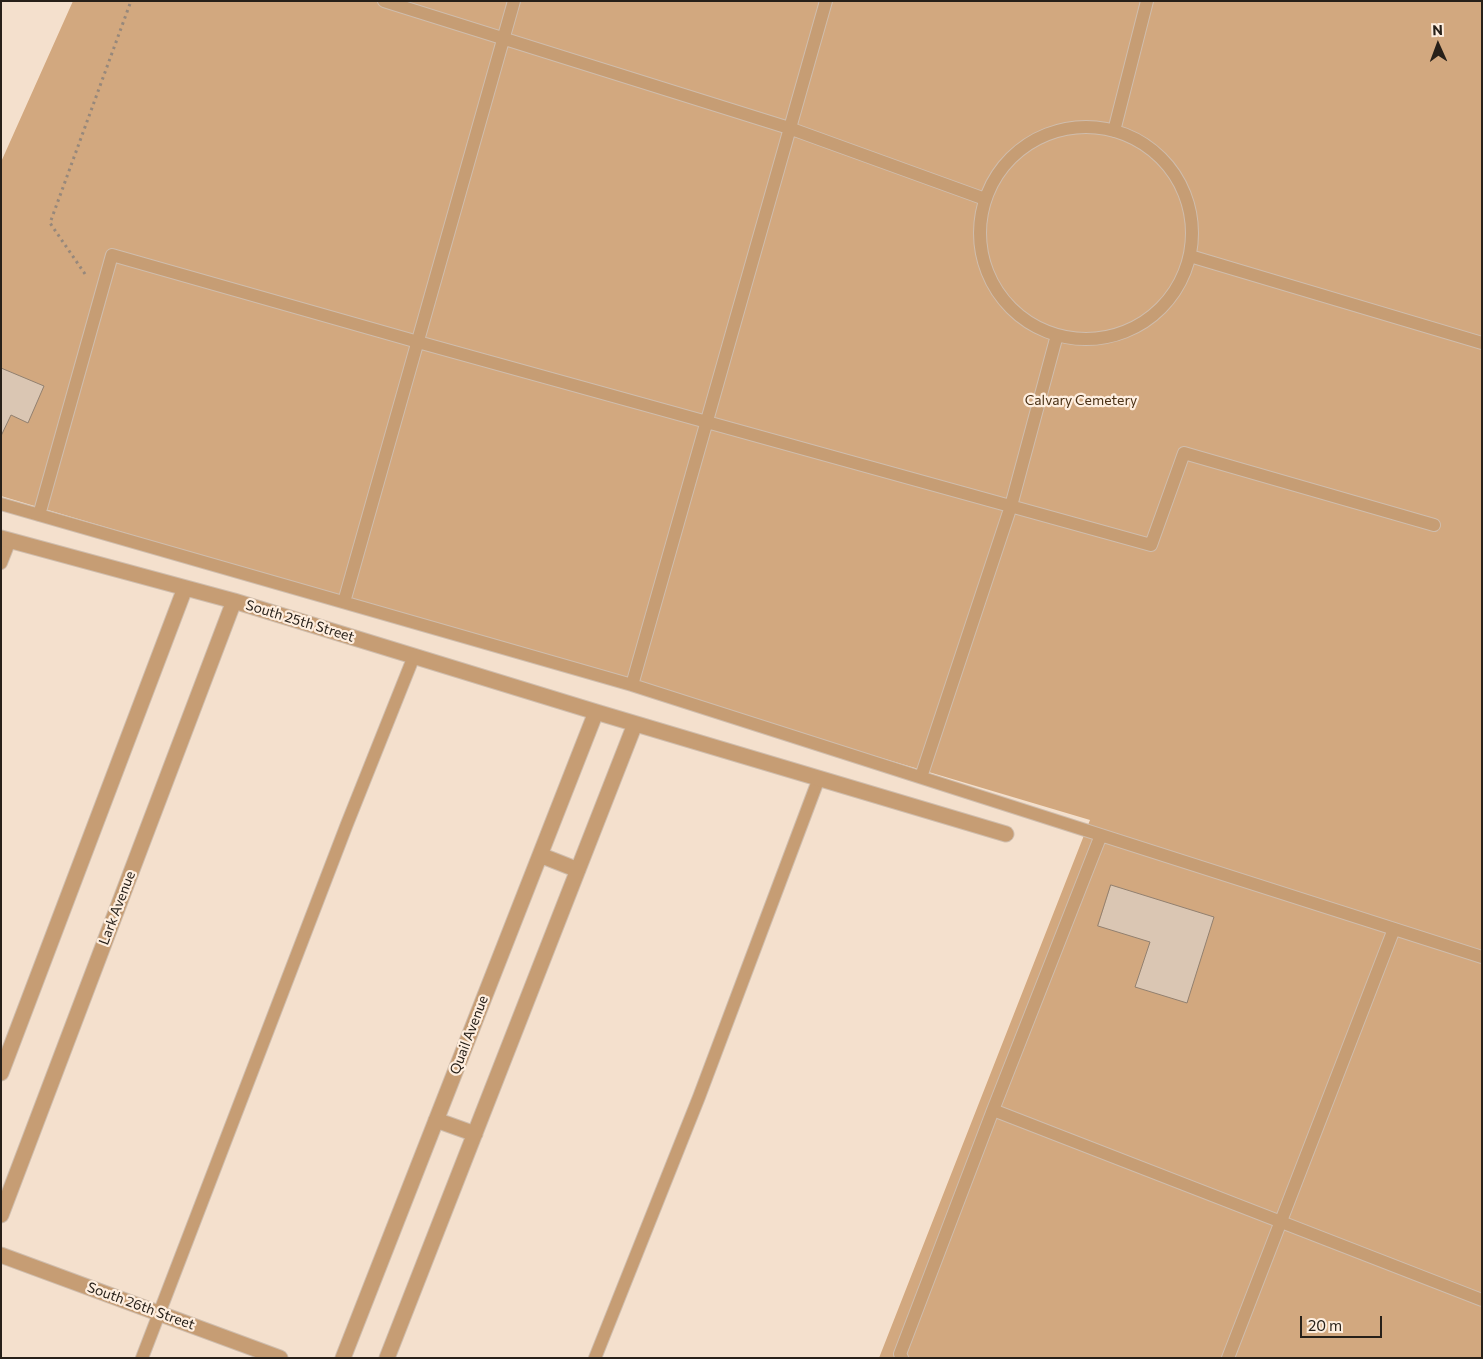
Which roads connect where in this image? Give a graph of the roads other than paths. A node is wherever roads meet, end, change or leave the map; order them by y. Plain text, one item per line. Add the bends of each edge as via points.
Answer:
1 (384, 1) edge
2 (514, 1) edge
3 (826, 1) edge
4 (1147, 1) edge
5 (503, 39) junction
6 (789, 128) junction
7 (1114, 132) junction
8 (985, 199) junction
9 (1190, 256) junction
10 (1057, 336) junction
11 (418, 342) junction
12 (1482, 342) edge
13 (706, 422) junction
14 (1, 504) edge
15 (1011, 506) junction
16 (39, 515) junction
17 (1434, 525) dead end
18 (6, 539) edge
19 (1, 563) edge
20 (186, 588) junction
21 (234, 602) junction
22 (344, 602) junction
23 (414, 656) junction
24 (632, 685) junction
25 (596, 712) junction
26 (635, 724) junction
27 (921, 777) junction
28 (819, 778) junction
29 (1006, 834) dead end
30 (1101, 835) junction
31 (540, 855) junction
32 (578, 870) junction
33 (1394, 929) junction
34 (1482, 957) edge
35 (1, 1073) edge
36 (994, 1110) junction
37 (436, 1120) junction
38 (475, 1134) junction
39 (1, 1215) edge
40 (1281, 1222) junction
41 (1, 1255) edge
42 (1482, 1300) edge
43 (159, 1313) junction
44 (142, 1358) edge
45 (280, 1358) edge
46 (343, 1358) edge
47 (387, 1358) edge
48 (595, 1358) edge
49 (902, 1358) edge
50 (1228, 1358) edge

1 - 5 lane
2 - 5 lane
3 - 6 lane
4 - 7 lane
5 - 6 lane
5 - 11 lane
6 - 8 lane
6 - 13 lane
7 - 8 lane via 1092,128 1068,129 1046,135 1009,161 995,178
7 - 9 lane via 1136,140 1170,169 1190,210
8 - 10 lane via 980,223 980,248 986,272 1014,312
9 - 10 lane via 1182,279 1168,300 1137,326 1106,338
9 - 12 lane
10 - 15 lane
11 - 13 lane
11 - 16 lane via 112,255
11 - 22 lane
13 - 15 lane
13 - 24 lane
14 - 16 lane
15 - 17 lane via 1151,545 1184,453
15 - 27 lane
16 - 22 lane
18 - 19 lane
18 - 20 street, South 25th Street
20 - 21 street, South 25th Street
20 - 35 street
21 - 23 street, South 25th Street
21 - 39 street, Lark Avenue
22 - 24 lane
23 - 25 street, South 25th Street
23 - 43 lane
24 - 27 lane
25 - 26 street, South 25th Street
25 - 31 street, Quail Avenue
26 - 28 street, South 25th Street
26 - 32 street
27 - 30 lane
28 - 29 street, South 25th Street
28 - 48 lane via 702,1088
30 - 33 lane
30 - 36 lane
31 - 32 street
31 - 37 street, Quail Avenue
32 - 38 street
33 - 34 lane
33 - 40 lane
36 - 40 lane
36 - 49 lane via 900,1354
37 - 38 street
37 - 46 street, Quail Avenue
38 - 47 street
40 - 42 lane
40 - 50 lane
41 - 43 street, South 26th Street
43 - 44 lane
43 - 45 street, South 26th Street

